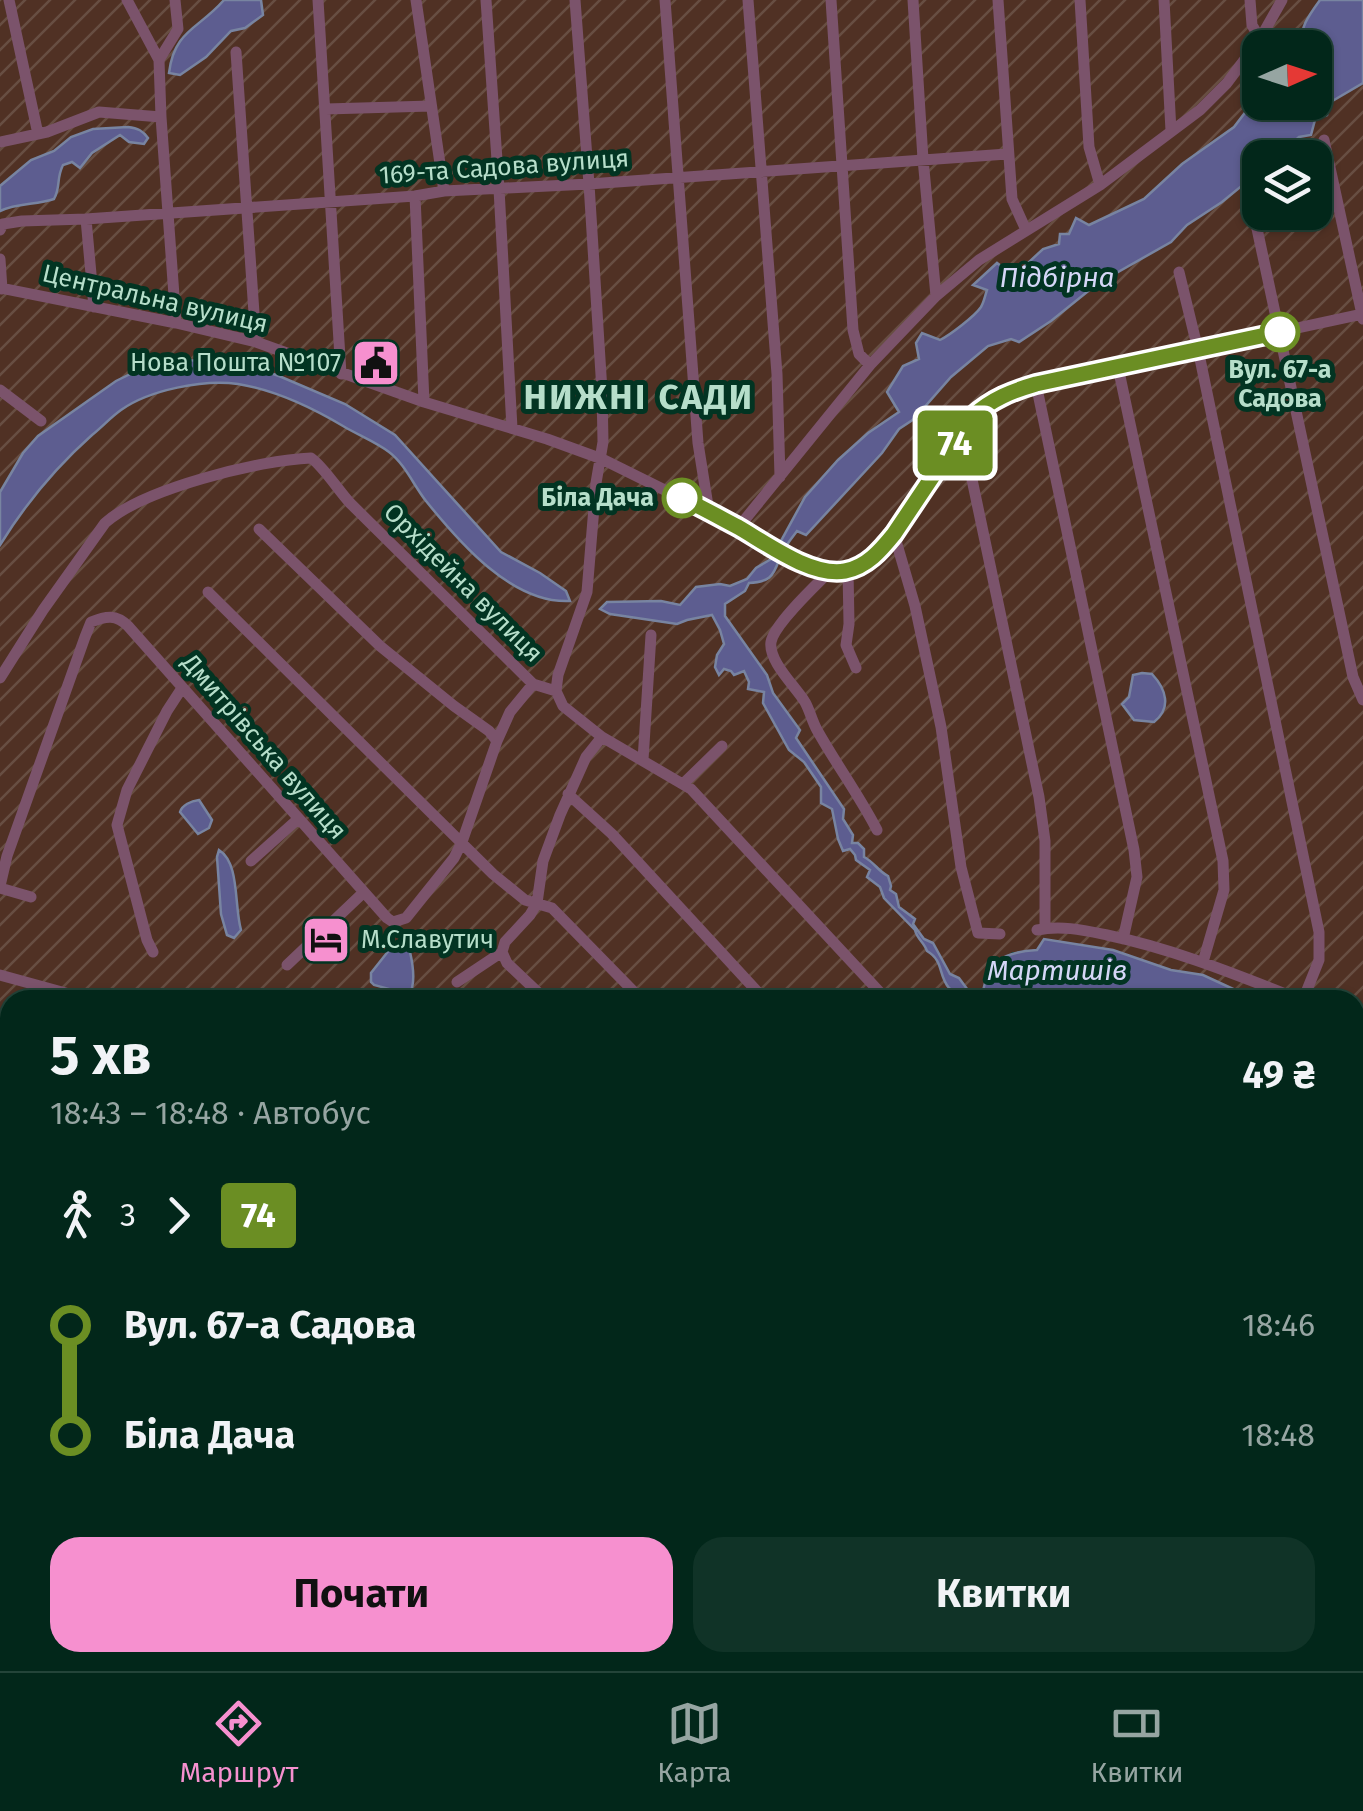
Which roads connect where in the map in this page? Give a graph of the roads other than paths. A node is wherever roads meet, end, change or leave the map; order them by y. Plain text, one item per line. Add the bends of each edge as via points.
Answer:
1 (9, 0) edge
2 (127, 0) edge
3 (174, 0) edge
4 (318, 0) edge
5 (416, 0) edge
6 (486, 0) edge
7 (575, 0) edge
8 (666, 0) edge
9 (748, 0) edge
10 (831, 0) edge
11 (913, 0) edge
12 (998, 0) edge
13 (1080, 0) edge
14 (1164, 0) edge
15 (1250, 0) edge
16 (1282, 0) edge
17 (1255, 30) edge
18 (1265, 30) edge
19 (236, 52) dead end
20 (159, 60) junction
21 (1242, 63) edge
22 (432, 106) junction
23 (326, 110) junction
24 (161, 117) junction
25 (1171, 131) junction
26 (38, 134) junction
27 (0, 142) edge
28 (1007, 154) junction
29 (923, 159) junction
30 (844, 166) junction
31 (761, 171) junction
32 (1332, 176) edge
33 (678, 178) junction
34 (589, 184) junction
35 (1100, 185) junction
36 (499, 189) junction
37 (444, 191) junction
38 (415, 196) junction
39 (330, 202) junction
40 (246, 208) junction
41 (169, 214) junction
42 (86, 219) junction
43 (2, 227) edge
44 (1026, 230) junction
45 (1257, 230) edge
46 (0, 259) edge
47 (1179, 272) dead end
48 (1, 288) edge
49 (936, 296) junction
50 (94, 307) junction
51 (1363, 316) edge
52 (176, 323) junction
53 (1280, 332) junction
54 (256, 342) junction
55 (1198, 350) junction
56 (870, 366) junction
57 (1118, 367) junction
58 (341, 374) junction
59 (1036, 384) junction
60 (0, 390) edge
61 (424, 402) junction
62 (41, 421) dead end
63 (512, 428) junction
64 (962, 432) junction
65 (602, 459) junction
66 (780, 477) junction
67 (709, 512) junction
68 (738, 528) junction
69 (259, 529) dead end
70 (894, 534) junction
71 (848, 570) junction
72 (830, 571) junction
73 (208, 592) dead end
74 (651, 635) dead end
75 (856, 668) dead end
76 (0, 678) edge
77 (533, 684) junction
78 (182, 688) junction
79 (556, 691) junction
80 (1363, 700) edge
81 (602, 737) junction
82 (497, 741) junction
83 (722, 746) dead end
84 (643, 760) junction
85 (683, 784) junction
86 (568, 794) junction
87 (298, 819) junction
88 (877, 830) dead end
89 (462, 842) junction
90 (251, 861) dead end
91 (0, 887) edge
92 (364, 892) junction
93 (30, 897) dead end
94 (537, 904) junction
95 (1000, 934) dead end
96 (1123, 939) junction
97 (154, 952) dead end
98 (502, 952) junction
99 (1203, 962) junction
100 (287, 964) dead end
101 (0, 976) edge
102 (457, 982) dead end
103 (53, 990) edge
104 (535, 990) edge
105 (632, 990) edge
106 (756, 990) edge
107 (878, 990) edge
108 (1276, 990) edge
109 (1306, 990) edge

1 - 26 street
2 - 20 street
3 - 20 street via 178,29
4 - 23 street
5 - 22 street
6 - 36 street
7 - 34 street
8 - 33 street
9 - 31 street
10 - 30 street
11 - 29 street
12 - 28 street
13 - 35 street via 1089,147
14 - 25 street
15 - 17 street
16 - 18 street
19 - 40 street
20 - 24 street
21 - 25 street
22 - 23 street
22 - 37 street
23 - 39 street
24 - 26 street via 99,112
24 - 41 street
25 - 35 street
26 - 27 street
28 - 29 street, 169-та Садова вулиця
28 - 44 street via 1012,199
29 - 30 street, 169-та Садова вулиця
29 - 49 street
30 - 31 street, 169-та Садова вулиця
30 - 56 street via 853,330
31 - 33 street, 169-та Садова вулиця
31 - 66 street
32 - 51 street
33 - 34 street, 169-та Садова вулиця
33 - 67 street
34 - 36 street, 169-та Садова вулиця
34 - 65 street
35 - 44 street
36 - 37 street, 169-та Садова вулиця
36 - 63 street
37 - 38 street, 169-та Садова вулиця
38 - 39 street, 169-та Садова вулиця
38 - 61 street
39 - 40 street, 169-та Садова вулиця
39 - 58 street
40 - 41 street, 169-та Садова вулиця
40 - 54 street
41 - 42 street, 169-та Садова вулиця
41 - 52 street
42 - 43 street, 169-та Садова вулиця
42 - 50 street
44 - 49 street
45 - 53 street
46 - 48 street
47 - 55 street
48 - 50 street, Центральна вулиця
49 - 56 street
50 - 52 street, Центральна вулиця
51 - 53 street
52 - 54 street, Центральна вулиця
53 - 55 street
53 - 80 street
54 - 58 street, Центральна вулиця
55 - 57 street
55 - 109 street via 1319,932 1319,960
56 - 66 street
57 - 59 street
57 - 99 street via 1222,861 1224,890
58 - 61 street, Центральна вулиця
59 - 64 street via 985,405
59 - 96 street via 1134,850 1137,876
60 - 62 street
61 - 63 street, Центральна вулиця
63 - 65 street, Центральна вулиця
64 - 70 street
64 - 96 street via 1046,841 1041,929 1066,927
65 - 67 street, Центральна вулиця
65 - 79 street via 587,592
66 - 68 street
67 - 68 street, Центральна вулиця
68 - 72 street, Центральна вулиця via 801,563
69 - 82 street via 380,646
70 - 71 street via 870,560
70 - 95 street via 941,727 961,868 978,933
71 - 72 street, Центральна вулиця
71 - 75 street via 846,644
72 - 88 street via 784,621 771,649
73 - 89 street
74 - 84 street
76 - 77 street, Орхідейна вулиця via 117,512 236,470 311,458
77 - 79 street, Орхідейна вулиця
77 - 82 street, Дмитрівська вулиця
78 - 87 street, Дмитрівська вулиця
78 - 91 street, Дмитрівська вулиця via 122,620 106,616 91,622
78 - 97 street via 127,790 117,826
79 - 81 street, Орхідейна вулиця via 563,706
81 - 84 street, Орхідейна вулиця
81 - 86 street
82 - 89 street, Дмитрівська вулиця
83 - 85 street
84 - 85 street, Орхідейна вулиця
85 - 107 street, Орхідейна вулиця
86 - 94 street via 543,860
86 - 106 street
87 - 90 street
87 - 92 street, Дмитрівська вулиця
89 - 92 street, Дмитрівська вулиця via 399,922
89 - 94 street
91 - 93 street
92 - 100 street
94 - 98 street
94 - 105 street via 552,908
96 - 99 street
98 - 102 street
98 - 104 street
99 - 108 street
101 - 103 street

